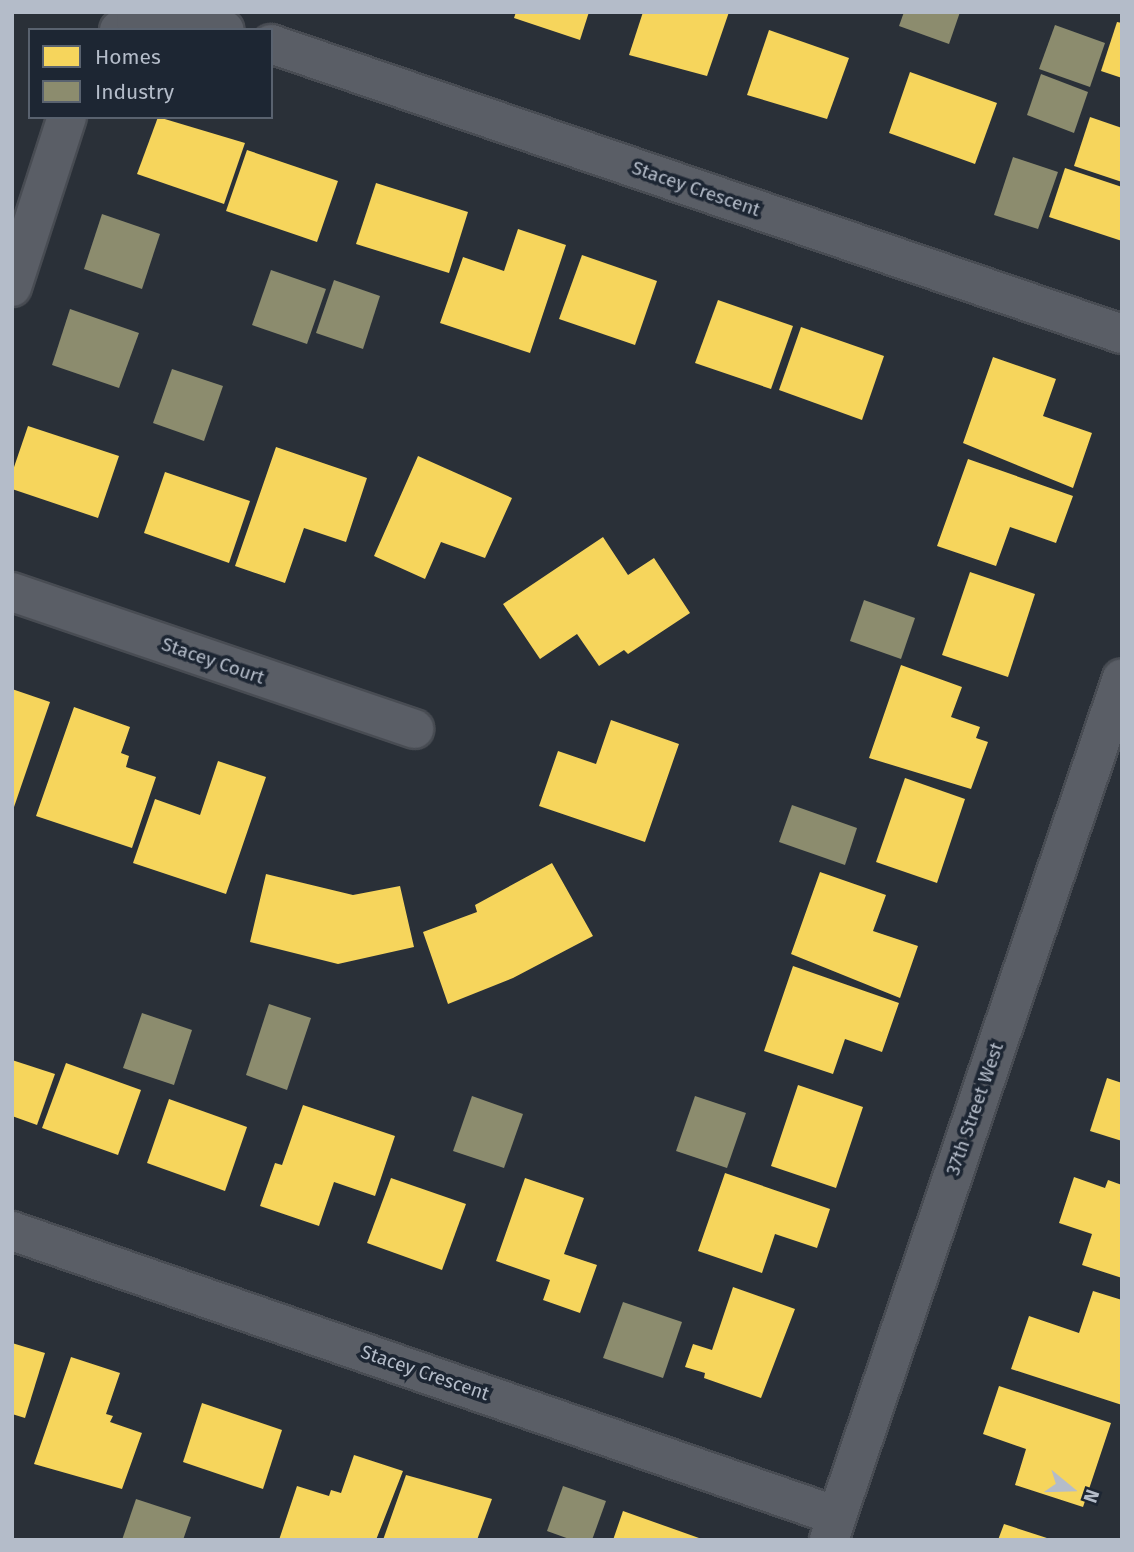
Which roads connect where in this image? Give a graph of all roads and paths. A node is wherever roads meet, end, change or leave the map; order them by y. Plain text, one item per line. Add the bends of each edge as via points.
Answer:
1 (123, 28) edge
2 (205, 28) edge
3 (273, 45) edge
4 (66, 119) edge
5 (12, 287) edge
6 (1122, 334) edge
7 (12, 592) edge
8 (1122, 678) edge
9 (414, 729) dead end
10 (12, 1231) edge
11 (833, 1528) edge

1 - 2 street via 136,21
3 - 6 street, Stacey Crescent
4 - 5 street
7 - 9 street, Stacey Court
8 - 11 street, 37th Street West
10 - 11 street, Stacey Crescent

